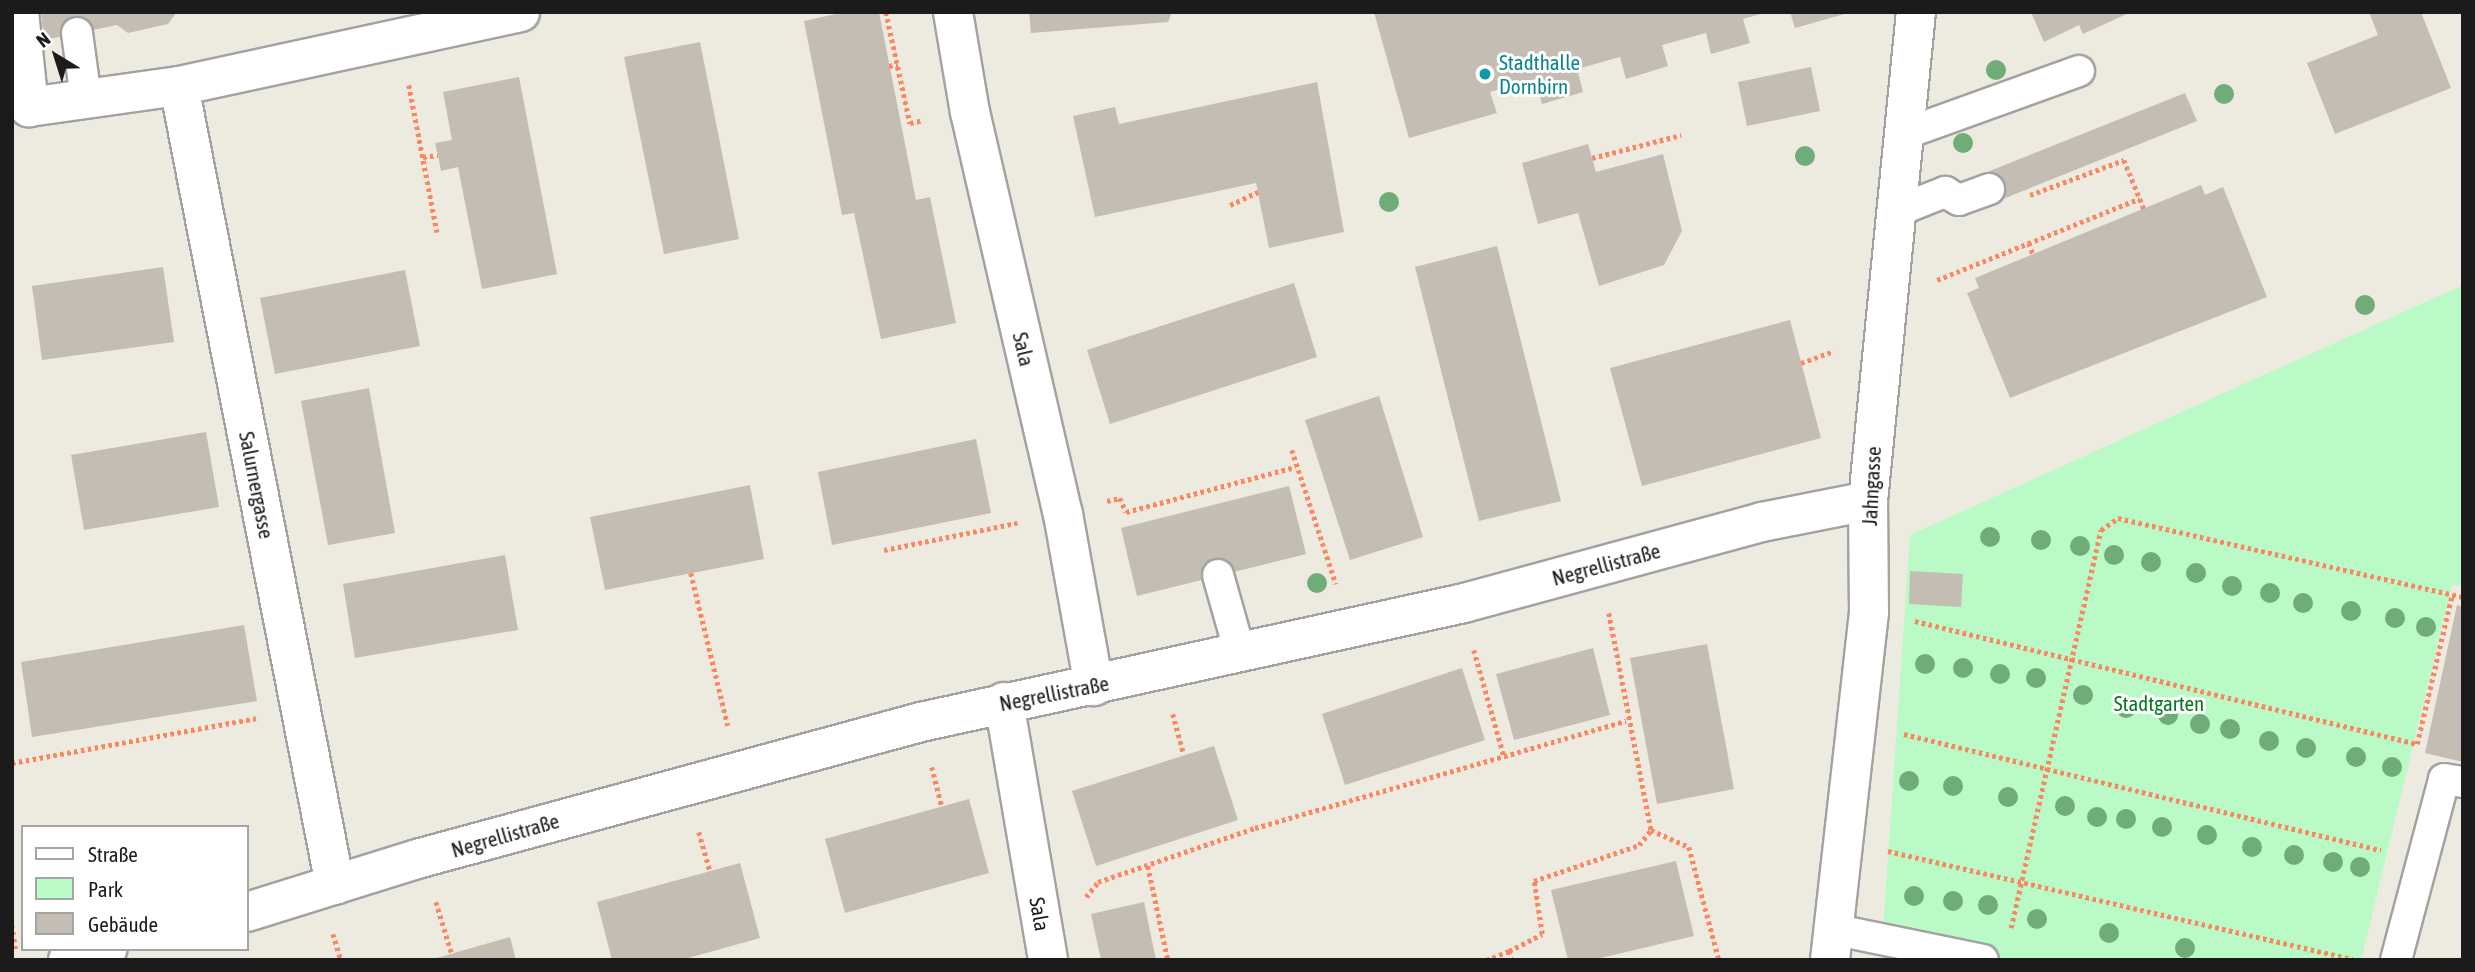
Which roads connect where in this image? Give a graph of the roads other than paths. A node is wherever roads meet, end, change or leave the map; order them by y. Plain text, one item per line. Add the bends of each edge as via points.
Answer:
1 (19, 12) edge
2 (520, 12) edge
3 (953, 12) edge
4 (1916, 12) edge
5 (77, 33) dead end
6 (2079, 71) dead end
7 (179, 86) junction
8 (86, 99) junction
9 (1903, 134) junction
10 (1989, 190) dead end
11 (1897, 211) junction
12 (1868, 501) junction
13 (1218, 575) dead end
14 (1240, 653) junction
15 (1094, 686) junction
16 (1004, 702) junction
17 (2463, 782) edge
18 (335, 885) junction
19 (248, 912) edge
20 (1831, 945) edge
21 (100, 951) edge
22 (1047, 953) edge
23 (68, 960) edge
24 (1983, 960) edge
25 (2396, 960) edge

1 - 8 street via 29,107
2 - 7 street
3 - 15 street, Sala via 970,112 1063,514
4 - 9 street, Jahngasse
5 - 8 lane
6 - 9 lane
7 - 8 street
7 - 18 street, Salurnergasse
9 - 11 street, Jahngasse
10 - 11 lane via 1959,200 1945,192
11 - 12 street, Jahngasse
12 - 14 street, Negrellistraße via 1762,522 1464,603
12 - 20 street, Jahngasse via 1869,613
13 - 14 lane
14 - 15 street, Negrellistraße
15 - 16 street, Negrellistraße
16 - 18 street, Negrellistraße via 738,769
16 - 22 street, Sala
17 - 25 lane via 2444,779
18 - 19 street, Negrellistraße
20 - 24 lane
21 - 23 street

